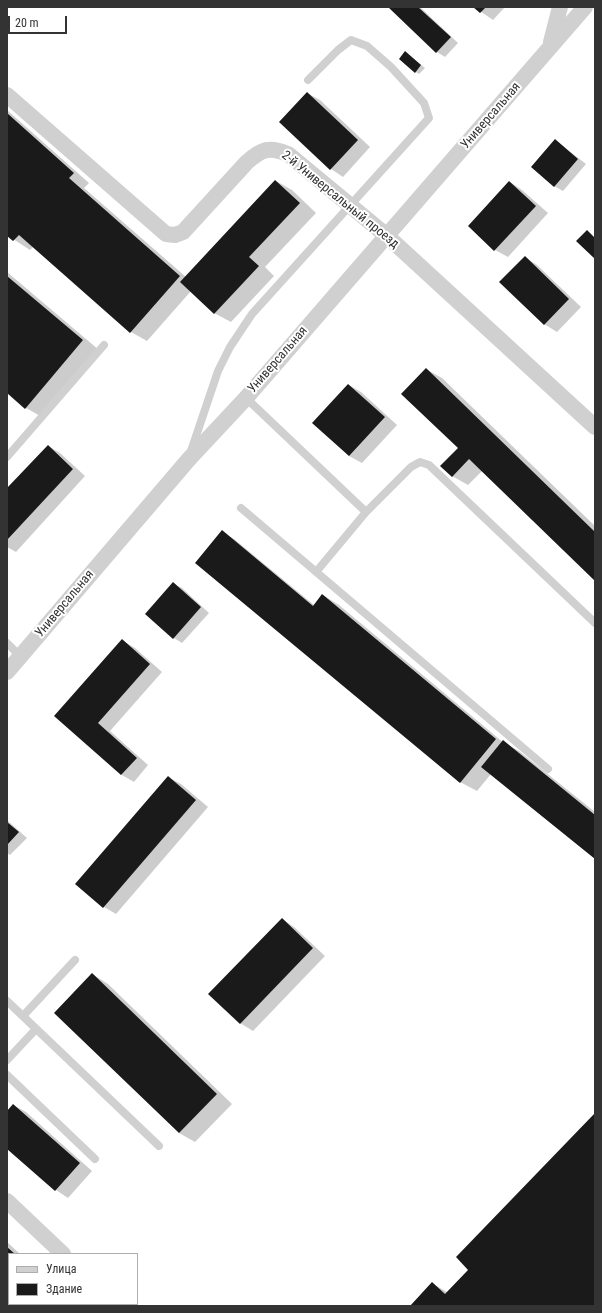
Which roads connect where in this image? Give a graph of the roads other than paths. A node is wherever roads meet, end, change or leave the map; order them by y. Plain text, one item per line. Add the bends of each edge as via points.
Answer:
1 (560, 7) edge
2 (585, 7) edge
3 (549, 48) junction
4 (308, 80) dead end
5 (7, 95) edge
6 (350, 206) junction
7 (386, 236) junction
8 (104, 345) dead end
9 (246, 398) junction
10 (595, 427) edge
11 (7, 457) edge
12 (188, 459) junction
13 (241, 508) dead end
14 (366, 512) junction
15 (316, 572) junction
16 (595, 623) edge
17 (7, 643) edge
18 (21, 657) junction
19 (7, 672) edge
20 (548, 769) dead end
21 (75, 960) dead end
22 (7, 1001) edge
23 (23, 1016) junction
24 (36, 1029) junction
25 (7, 1060) edge
26 (7, 1075) edge
27 (159, 1146) dead end
28 (95, 1159) dead end
29 (7, 1201) edge
30 (62, 1253) edge

1 - 3 street, Универсальная
2 - 3 street, Универсальная
3 - 7 street, Универсальная
4 - 6 lane via 351,40 367,46 392,67 424,103 429,118
5 - 6 street, 2-й Универсальный проезд via 166,234 175,235 183,232 247,162 266,149 288,154
6 - 7 street, 2-й Универсальный проезд
6 - 12 lane via 252,314 230,347 218,371
7 - 9 street, Универсальная
7 - 10 street, 2-й Универсальный проезд
8 - 11 lane
9 - 12 street, Универсальная
9 - 14 lane
12 - 18 street, Универсальная
13 - 15 lane
14 - 15 lane
14 - 16 lane via 415,463 425,463
15 - 20 lane
17 - 18 lane
18 - 19 street, Универсальная
21 - 23 lane
22 - 23 lane
23 - 24 lane
24 - 25 lane
24 - 27 lane
26 - 28 lane
29 - 30 street

